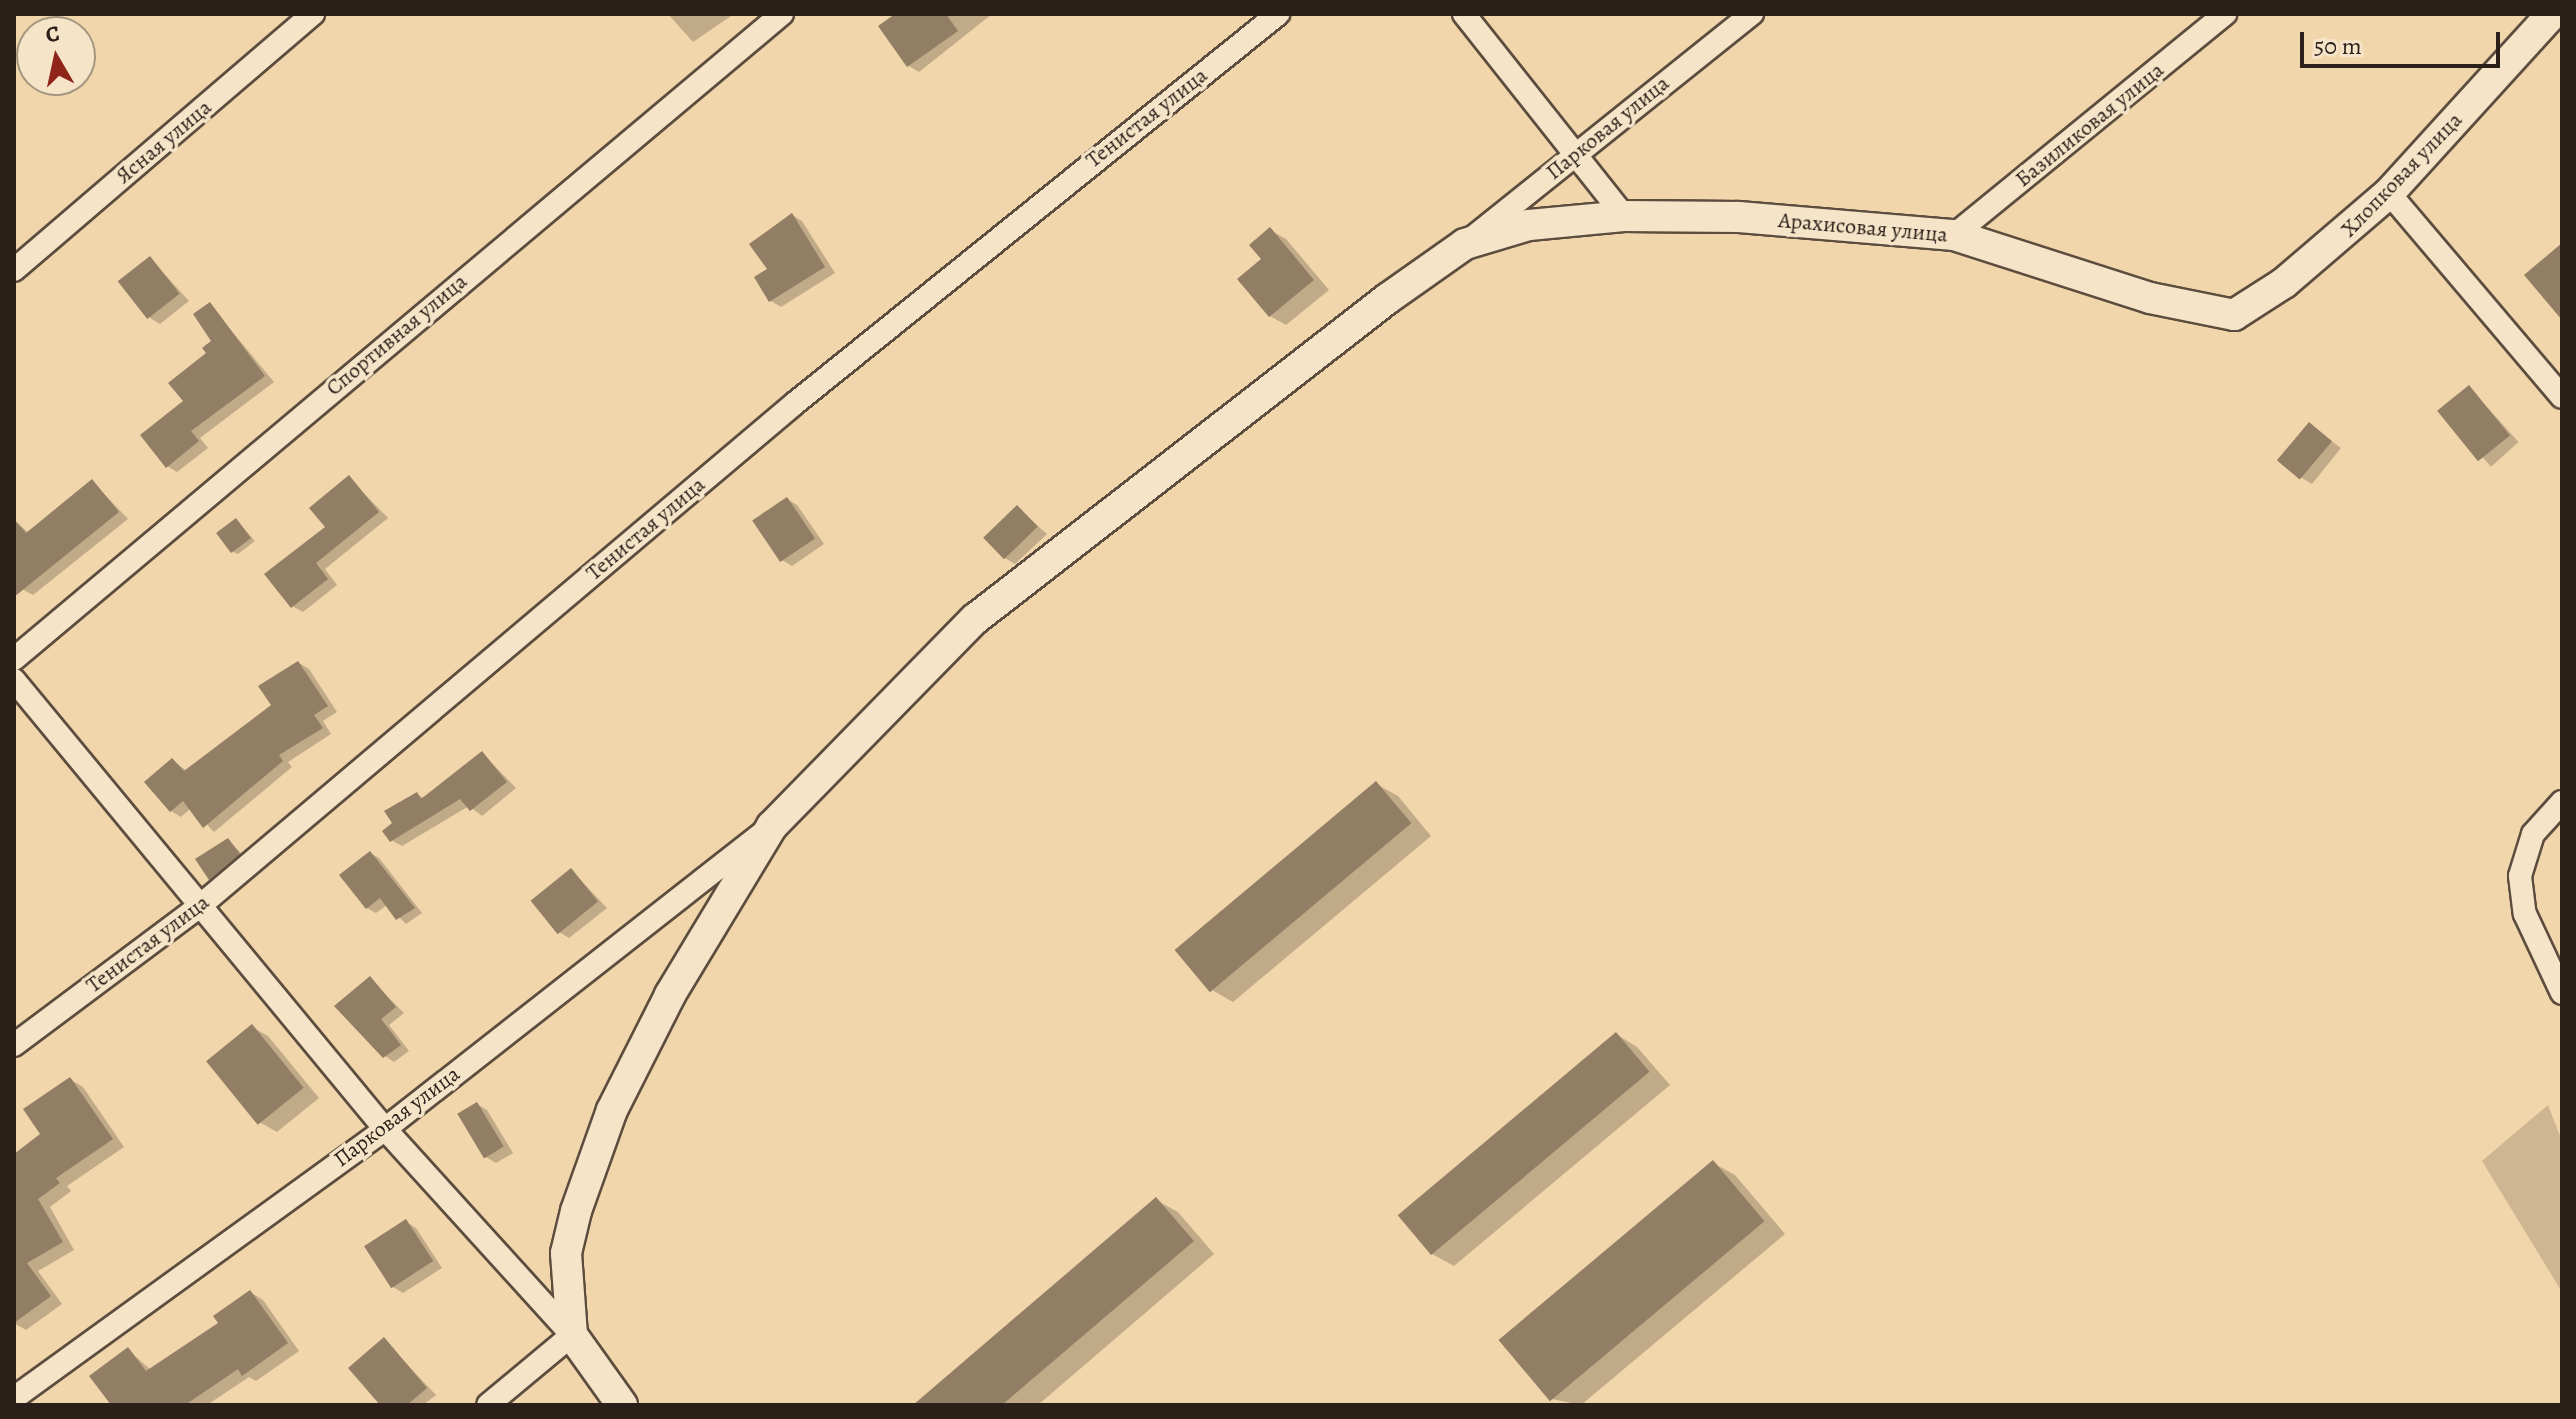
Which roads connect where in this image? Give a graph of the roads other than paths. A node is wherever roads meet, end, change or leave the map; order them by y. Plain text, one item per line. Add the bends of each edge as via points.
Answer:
1 (313, 14) edge
2 (782, 14) edge
3 (1278, 14) edge
4 (1464, 14) edge
5 (1752, 14) edge
6 (2225, 14) edge
7 (2552, 14) edge
8 (1576, 152) junction
9 (2389, 193) junction
10 (1624, 216) junction
11 (1954, 235) junction
12 (1465, 244) junction
13 (14, 270) edge
14 (2234, 315) joint
15 (2562, 397) edge
16 (14, 659) edge
17 (14, 680) edge
18 (2562, 802) edge
19 (772, 826) junction
20 (201, 905) junction
21 (2562, 993) edge
22 (14, 1045) edge
23 (385, 1129) junction
24 (572, 1335) junction
25 (14, 1398) edge
26 (488, 1405) edge
27 (622, 1405) edge

1 - 13 street, Ясная улица
2 - 16 street, Спортивная улица
3 - 20 street, Тенистая улица via 794,404
4 - 8 street
5 - 8 street, Парковая улица
6 - 11 street, Базиликовая улица
7 - 9 street, Хлопковая улица
8 - 10 street
8 - 12 street, Парковая улица
9 - 14 street, Хлопковая улица via 2333,245
9 - 15 street
10 - 11 street, Арахисовая улица via 1856,223
10 - 12 street, Арахисовая улица via 1553,221
11 - 14 street, Арахисовая улица via 2150,298
12 - 19 street via 975,619
17 - 20 street
18 - 21 street via 2533,834 2520,876 2525,914
19 - 23 street, Парковая улица
19 - 24 street via 697,945 612,1110 566,1253
20 - 22 street, Тенистая улица
20 - 23 street
23 - 24 street
23 - 25 street, Парковая улица
24 - 26 street
24 - 27 street

